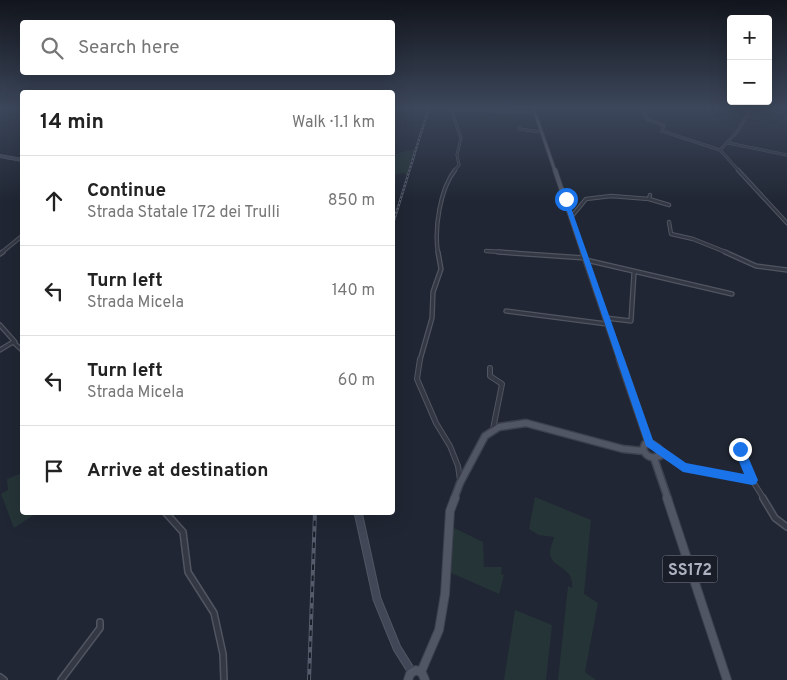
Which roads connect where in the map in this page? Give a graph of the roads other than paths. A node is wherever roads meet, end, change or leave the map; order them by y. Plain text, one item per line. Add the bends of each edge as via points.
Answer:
1 (461, 139) edge
2 (543, 139) edge
3 (689, 139) edge
4 (731, 139) edge
5 (728, 143) junction
6 (720, 150) junction
7 (787, 154) edge
8 (0, 157) edge
9 (20, 160) edge
10 (650, 195) dead end
11 (649, 200) junction
12 (669, 205) dead end
13 (572, 216) junction
14 (669, 222) dead end
15 (787, 223) edge
16 (20, 238) edge
17 (486, 251) dead end
18 (0, 254) edge
19 (586, 259) junction
20 (787, 270) edge
21 (634, 273) junction
22 (732, 294) dead end
23 (506, 312) dead end
24 (605, 318) junction
25 (607, 324) junction
26 (0, 325) edge
27 (15, 342) junction
28 (20, 348) edge
29 (0, 350) edge
30 (490, 368) dead end
31 (493, 430) junction
32 (649, 443) junction
33 (740, 449) dead end
34 (643, 451) junction
35 (660, 453) junction
36 (654, 458) junction
37 (752, 480) junction
38 (460, 483) junction
39 (169, 515) edge
40 (359, 515) edge
41 (787, 528) edge
42 (100, 622) dead end
43 (416, 676) edge
44 (0, 677) edge
45 (4, 680) edge
46 (61, 680) edge
47 (224, 680) edge
48 (728, 680) edge

1 - 38 street via 457,155 459,165 452,174 438,214 435,236 441,269 433,292 432,318 421,351 417,379 458,466
2 - 13 main road
3 - 6 street
4 - 5 street
5 - 6 street
5 - 7 street
6 - 15 street
8 - 9 street
10 - 11 street
11 - 12 street
11 - 13 street via 595,197 586,199
13 - 19 main road
14 - 20 street via 671,234 722,249 753,265
16 - 18 street
17 - 19 street
19 - 21 street
19 - 24 main road
21 - 22 street
21 - 24 street via 632,322
23 - 25 street
24 - 25 main road
25 - 32 main road
26 - 27 street
27 - 28 street
27 - 29 street
30 - 31 street via 490,376 502,384
31 - 34 main road via 526,423 623,450
31 - 38 main road via 482,441
32 - 34 main road via 644,445
32 - 35 main road
33 - 37 street
34 - 36 main road
35 - 36 main road via 658,458
35 - 37 street via 683,467
36 - 48 main road, SS172
37 - 41 street via 775,518
38 - 43 main road via 448,522 445,594 439,630
39 - 47 street via 183,532 188,572 214,613 223,654
40 - 43 street via 376,592 397,648
42 - 46 street via 100,628
44 - 45 street

